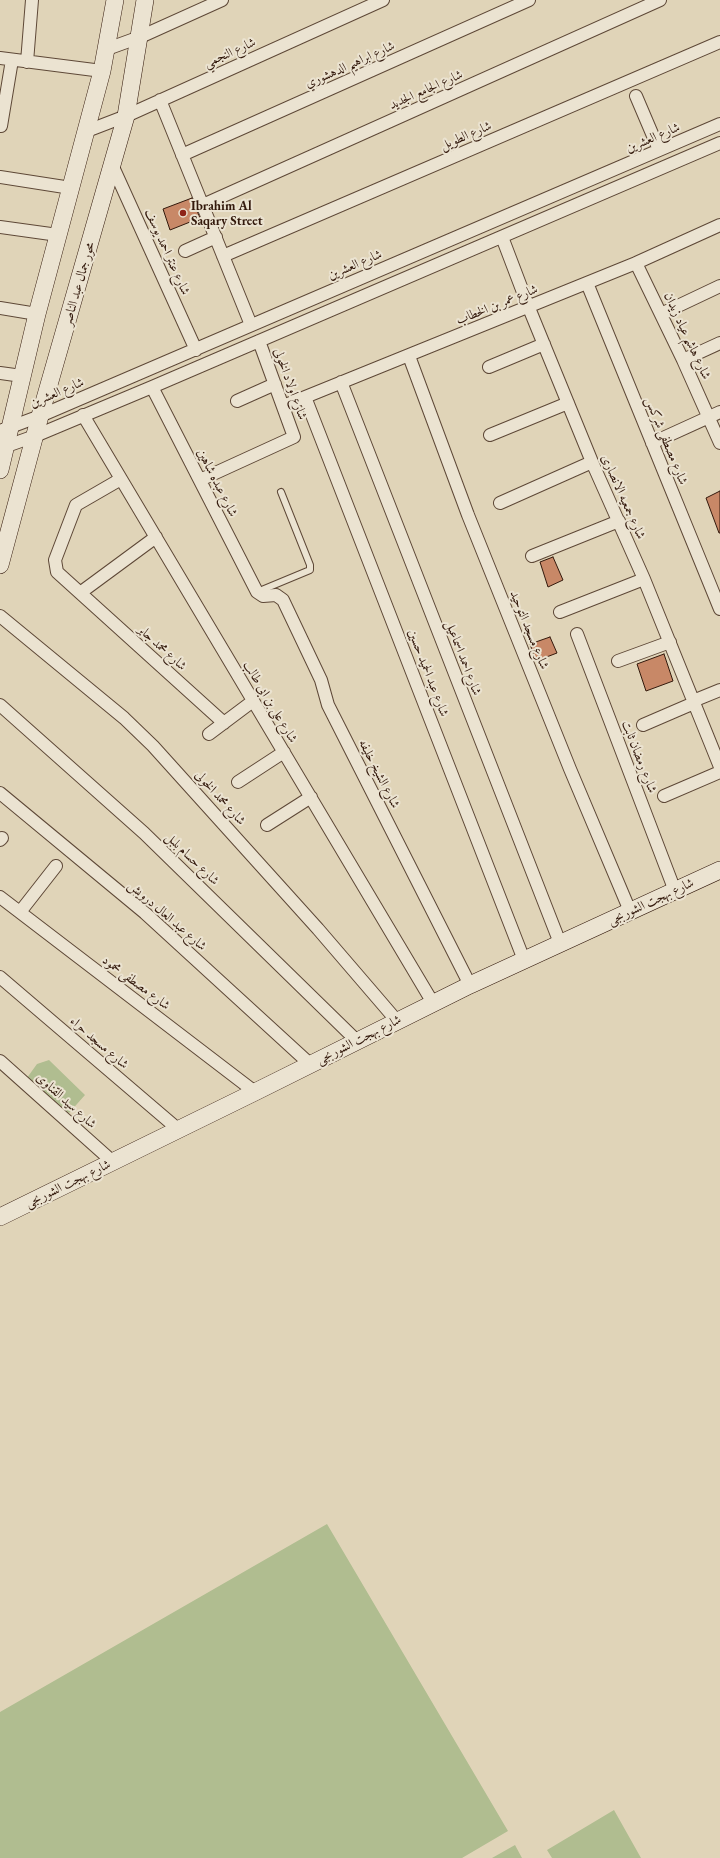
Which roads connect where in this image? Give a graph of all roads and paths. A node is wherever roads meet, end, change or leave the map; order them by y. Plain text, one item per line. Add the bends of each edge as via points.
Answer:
1 (32, 0) edge
2 (115, 0) edge
3 (145, 0) edge
4 (222, 0) edge
5 (384, 0) edge
6 (529, 0) edge
7 (660, 0) edge
8 (140, 37) junction
9 (720, 42) edge
10 (107, 49) junction
11 (6, 59) edge
12 (27, 62) junction
13 (102, 71) junction
14 (636, 96) dead end
15 (160, 100) junction
16 (126, 116) junction
17 (720, 124) edge
18 (1, 126) edge
19 (87, 131) junction
20 (720, 143) edge
21 (659, 150) junction
22 (182, 155) junction
23 (112, 167) junction
24 (0, 177) edge
25 (72, 188) junction
26 (203, 205) junction
27 (720, 225) edge
28 (0, 227) edge
29 (58, 235) junction
30 (216, 237) junction
31 (502, 237) junction
32 (185, 251) dead end
33 (223, 256) junction
34 (636, 263) junction
35 (587, 283) junction
36 (720, 286) edge
37 (0, 308) edge
38 (529, 308) junction
39 (37, 314) junction
40 (661, 314) junction
41 (251, 325) junction
42 (259, 341) junction
43 (720, 343) edge
44 (544, 344) junction
45 (196, 350) junction
46 (409, 356) junction
47 (683, 360) junction
48 (489, 367) dead end
49 (0, 373) edge
50 (22, 376) junction
51 (341, 382) junction
52 (275, 384) junction
53 (152, 387) junction
54 (305, 397) junction
55 (237, 401) dead end
56 (568, 404) junction
57 (283, 406) junction
58 (720, 412) edge
59 (84, 415) junction
60 (40, 416) junction
61 (709, 417) junction
62 (490, 435) dead end
63 (35, 436) junction
64 (4, 438) edge
65 (652, 443) junction
66 (720, 444) edge
67 (592, 462) junction
68 (0, 470) edge
69 (121, 479) junction
70 (200, 480) junction
71 (281, 492) dead end
72 (500, 503) dead end
73 (619, 521) junction
74 (156, 537) junction
75 (532, 556) dead end
76 (0, 565) edge
77 (644, 579) junction
78 (257, 592) junction
79 (80, 593) junction
80 (720, 609) edge
81 (560, 612) dead end
82 (0, 616) edge
83 (577, 634) dead end
84 (670, 642) junction
85 (618, 661) dead end
86 (720, 690) edge
87 (254, 701) junction
88 (694, 702) junction
89 (0, 705) edge
90 (224, 723) junction
91 (643, 725) dead end
92 (209, 734) dead end
93 (284, 752) junction
94 (720, 767) edge
95 (720, 772) edge
96 (238, 782) dead end
97 (0, 793) edge
98 (664, 796) dead end
99 (311, 797) junction
100 (267, 825) dead end
101 (56, 866) dead end
102 (720, 870) edge
103 (675, 891) junction
104 (0, 897) edge
105 (630, 911) junction
106 (20, 912) junction
107 (560, 943) junction
108 (524, 960) junction
109 (0, 977) edge
110 (470, 985) junction
111 (433, 1003) junction
112 (397, 1021) junction
113 (357, 1041) junction
114 (0, 1061) edge
115 (310, 1065) junction
116 (255, 1092) junction
117 (179, 1130) junction
118 (113, 1162) junction
119 (0, 1217) edge

1 - 12 street
2 - 10 street
3 - 8 street, محور جمال عبد الناصر
4 - 8 street
5 - 15 street, شارع النجمي
6 - 22 street, شارع ابراهيم الدهشوري
7 - 26 street, شارع الجامع الجديد
8 - 10 street
8 - 16 street, محور جمال عبد الناصر
9 - 33 street, شارع الطويل
10 - 13 street
11 - 12 street
11 - 18 street
12 - 13 street
13 - 19 street
14 - 21 street
15 - 16 street, شارع النجمي
15 - 22 street
16 - 19 street, شارع النجمي
16 - 23 street, محور جمال عبد الناصر
17 - 21 street, شارع العشرين
19 - 25 street
20 - 31 street
21 - 41 street, شارع العشرين
22 - 26 street
23 - 45 street, شارع عنتر احمد يوسف
23 - 60 street, محور جمال عبد الناصر
24 - 25 street
25 - 29 street
26 - 30 street
27 - 34 street, شارع عمر بن الخطاب
28 - 29 street
29 - 39 street
30 - 32 street
30 - 33 street
31 - 38 street, شارع جمعيه الانصارى
31 - 42 street
33 - 41 street
34 - 35 street, شارع عمر بن الخطاب
34 - 40 street, شارع هاشم عياد زيدان
35 - 38 street, شارع عمر بن الخطاب
35 - 65 street, شارع مصطفى شركس
36 - 40 street
37 - 39 street
38 - 44 street, شارع جمعيه الانصارى
38 - 46 street, شارع عمر بن الخطاب
39 - 50 street
40 - 47 street, شارع هاشم عياد زيدان
41 - 45 street, شارع العشرين
42 - 52 street, شارع اولاد الخولى
42 - 53 street
43 - 47 street
44 - 48 street
44 - 56 street, شارع جمعيه الانصارى
45 - 60 street, شارع العشرين
46 - 51 street, شارع عمر بن الخطاب
46 - 105 street, شارع مسجد التوحيد via 468,515
47 - 61 street, شارع هاشم عياد زيدان
49 - 50 street
50 - 64 street
51 - 54 street, شارع عمر بن الخطاب
51 - 107 street, شارع احمد اسماعيل
52 - 55 street
52 - 57 street, شارع اولاد الخولى
53 - 59 street
53 - 70 street, شارع عبده شاهين
54 - 57 street, شارع عمر بن الخطاب
54 - 108 street, شارع عبد الحميد حسين
56 - 62 street
56 - 67 street, شارع جمعيه الانصارى
57 - 70 street, شارع اولاد الخولى via 294,437
58 - 61 street
59 - 63 street
59 - 69 street, شارع على بن ابى طالب
60 - 63 street, محور جمال عبد الناصر
60 - 64 street, شارع العشرين
61 - 65 street
61 - 66 street, شارع هاشم عياد زيدان
63 - 64 street
63 - 76 street, محور جمال عبد الناصر
64 - 68 street
65 - 80 street, شارع مصطفى شركس
67 - 72 street
67 - 73 street, شارع جمعيه الانصارى
69 - 74 street, شارع على بن ابى طالب
69 - 79 street, شارع محمد جابر via 76,505 54,564 57,572
70 - 78 street, شارع عبده شاهين
71 - 78 lane via 310,570
73 - 75 street
73 - 77 street, شارع جمعيه الانصارى
74 - 79 street
74 - 87 street, شارع على بن ابى طالب
77 - 81 street
77 - 84 street, شارع جمعيه الانصارى
78 - 110 street, شارع الشيخ خليفه via 263,596 276,595 283,600 321,680 328,705
79 - 90 street, شارع محمد جابر
82 - 112 street, شارع محمد الخولى via 124,718 153,746 308,917
83 - 103 street, شارع رمضان ثابت
84 - 85 street
84 - 88 street, شارع جمعيه الانصارى
86 - 88 street
87 - 90 street
87 - 93 street, شارع على بن ابى طالب
88 - 91 street
88 - 94 street, شارع جمعيه الانصارى
89 - 113 street, شارع حسام بلبل via 144,832
90 - 92 street
93 - 96 street
93 - 99 street, شارع على بن ابى طالب
95 - 98 street
97 - 115 street, شارع عبد العال درويش via 144,913
99 - 100 street
99 - 111 street, شارع على بن ابى طالب
101 - 106 street
102 - 103 street, شارع بهجت الشوربجى
103 - 105 street, شارع بهجت الشوربجى
104 - 106 street, شارع مصطفى محمود
105 - 107 street, شارع بهجت الشوربجى
106 - 116 street, شارع مصطفى محمود
107 - 108 street, شارع بهجت الشوربجى
108 - 110 street, شارع بهجت الشوربجى
109 - 117 street, شارع مسجد حراء
110 - 111 street, شارع بهجت الشوربجى
111 - 112 street, شارع بهجت الشوربجى
112 - 113 street, شارع بهجت الشوربجى
113 - 115 street, شارع بهجت الشوربجى
114 - 118 street, شارع سيد القناوى
115 - 116 street, شارع بهجت الشوربجى
116 - 117 street, شارع بهجت الشوربجى
117 - 118 street, شارع بهجت الشوربجى
118 - 119 street, شارع بهجت الشوربجى

